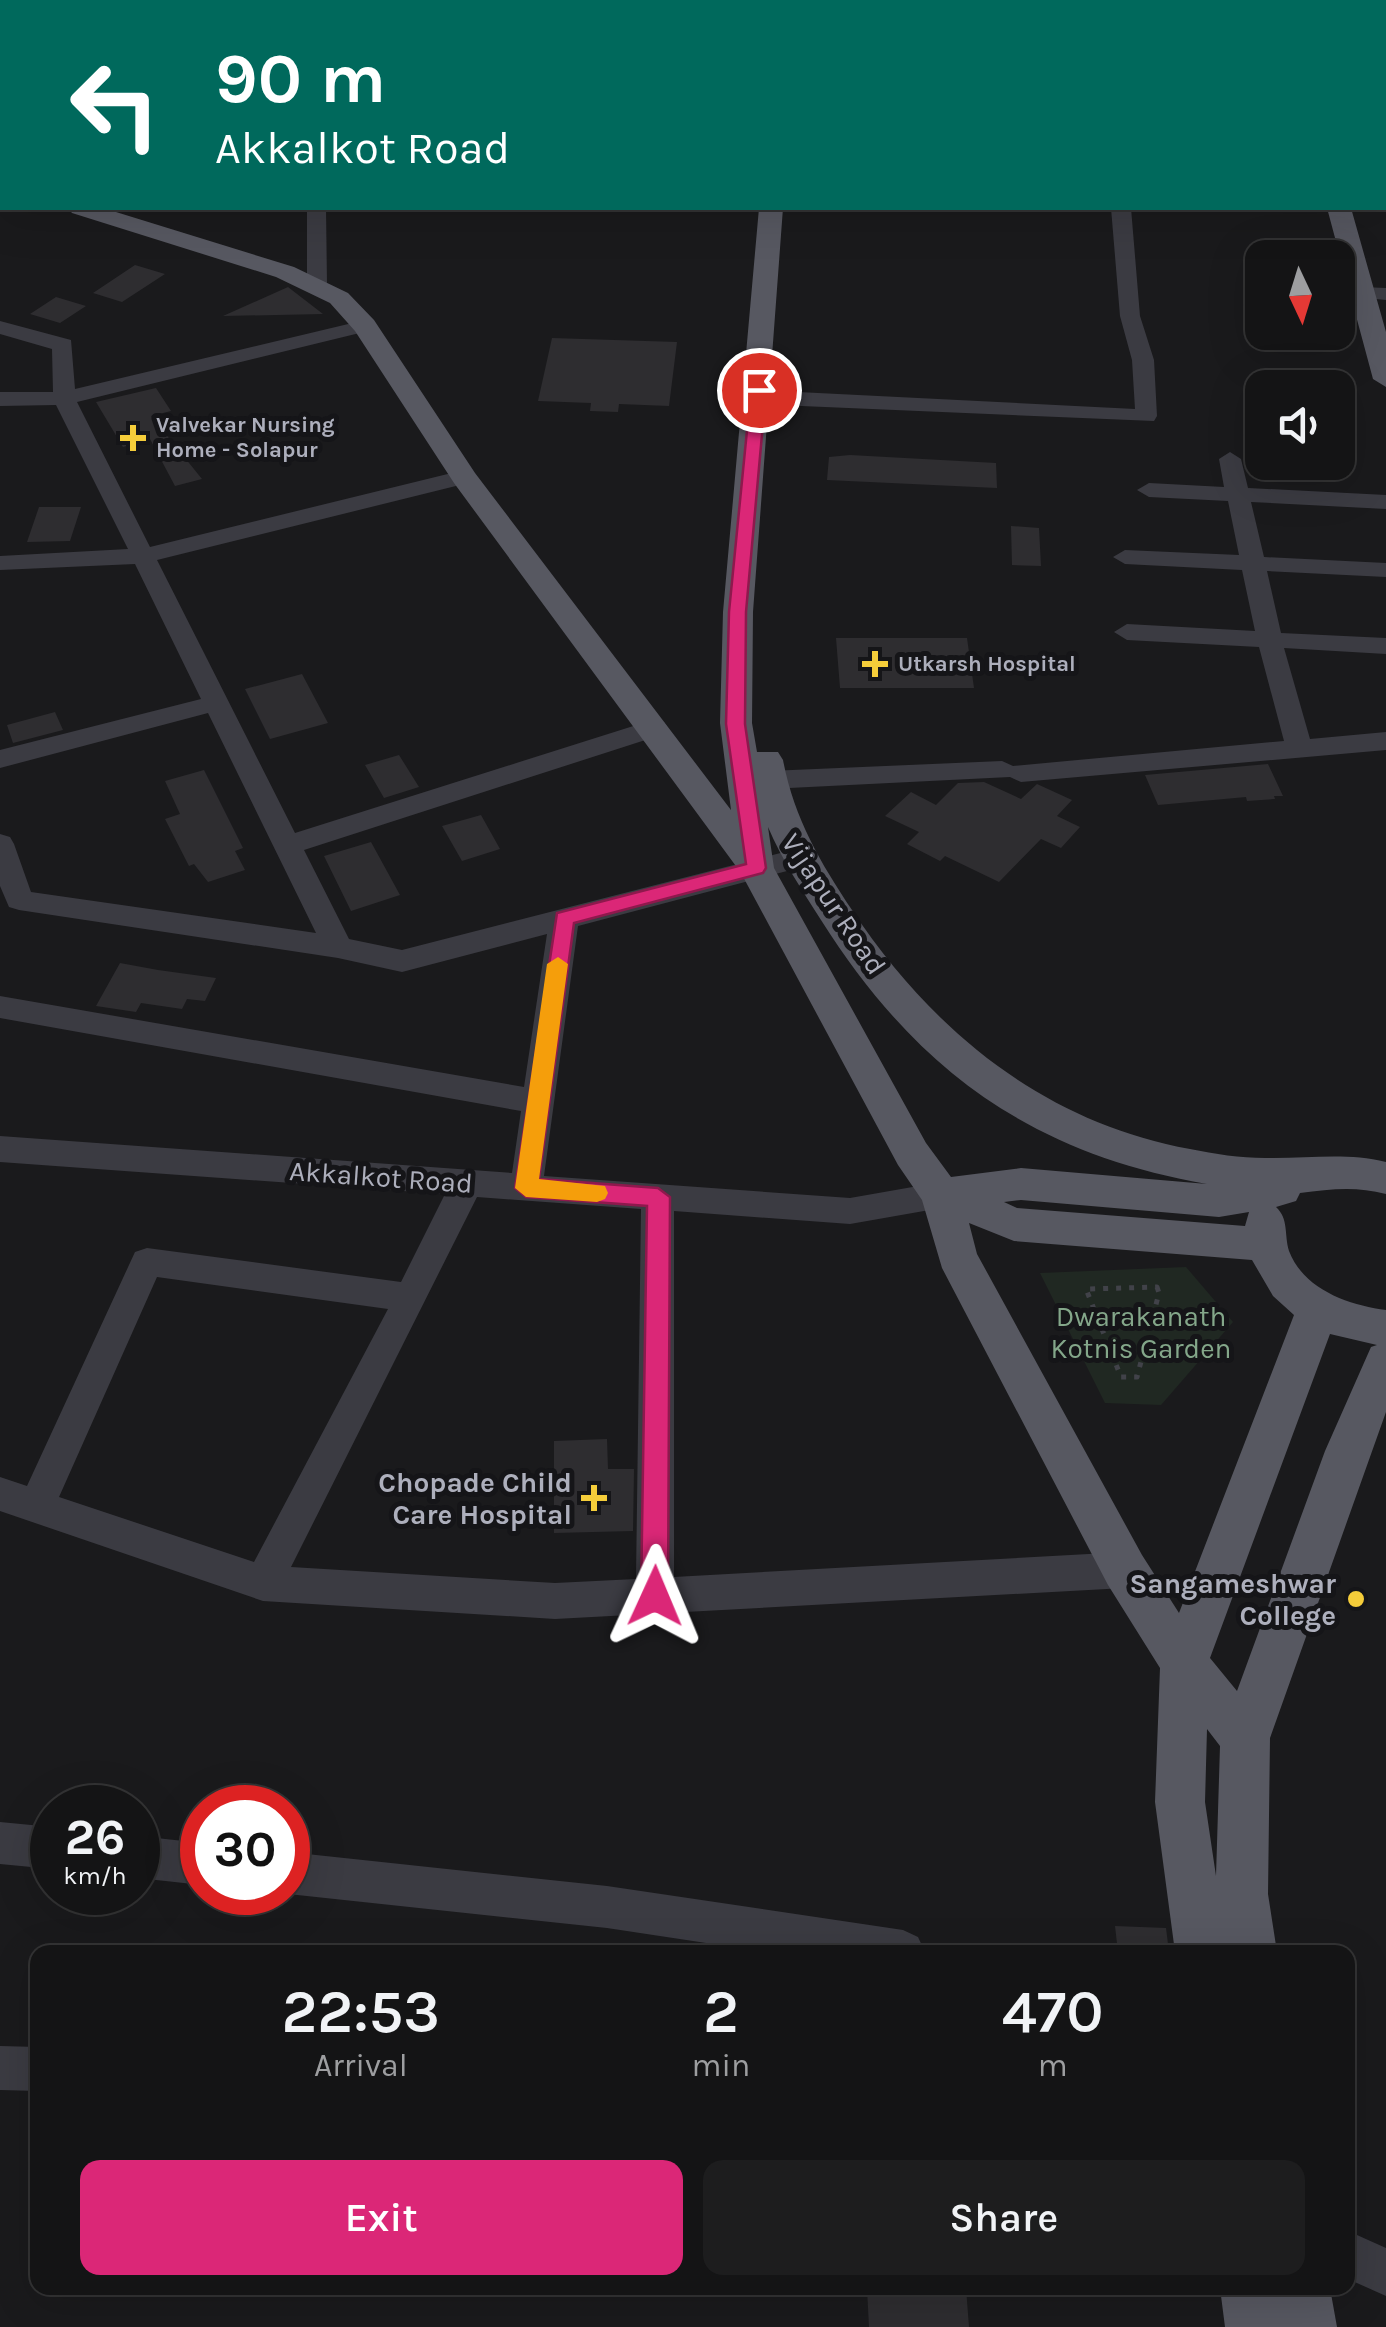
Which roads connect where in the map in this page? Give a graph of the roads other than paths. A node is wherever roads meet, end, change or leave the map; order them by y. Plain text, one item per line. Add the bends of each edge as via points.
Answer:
1 (86, 210) edge
2 (316, 210) edge
3 (771, 210) edge
4 (790, 210) edge
5 (1122, 210) edge
6 (1340, 210) edge
7 (317, 284) junction
8 (1374, 294) edge
9 (365, 326) junction
10 (0, 327) edge
11 (1384, 366) edge
12 (64, 398) junction
13 (778, 398) junction
14 (0, 399) edge
15 (1230, 458) dead end
16 (464, 477) junction
17 (1148, 490) dead end
18 (1236, 494) junction
19 (1386, 502) edge
20 (142, 556) junction
21 (1125, 557) dead end
22 (0, 562) edge
23 (1254, 562) junction
24 (1386, 570) edge
25 (1128, 632) dead end
26 (1270, 639) junction
27 (1386, 646) edge
28 (216, 703) junction
29 (655, 728) junction
30 (1386, 742) edge
31 (1300, 749) junction
32 (0, 759) edge
33 (770, 780) junction
34 (0, 844) edge
35 (287, 845) junction
36 (800, 858) junction
37 (756, 868) junction
38 (9, 898) edge
39 (564, 918) junction
40 (338, 948) junction
41 (0, 1007) edge
42 (538, 1102) junction
43 (0, 1149) edge
44 (1328, 1171) junction
45 (1385, 1176) edge
46 (468, 1183) junction
47 (526, 1188) junction
48 (941, 1195) junction
49 (658, 1197) junction
50 (1272, 1214) junction
51 (411, 1298) junction
52 (1318, 1309) junction
53 (1386, 1328) edge
54 (1386, 1360) edge
55 (18, 1500) edge
56 (1126, 1570) junction
57 (263, 1582) junction
58 (655, 1596) junction
59 (1184, 1662) junction
60 (1245, 1738) junction
61 (0, 1843) edge
62 (30, 1846) edge
63 (310, 1875) edge
64 (857, 1945) edge
65 (1200, 1945) edge
66 (1250, 1945) edge
67 (0, 2068) edge
68 (30, 2069) edge
69 (1355, 2258) edge
70 (1386, 2272) edge
71 (1250, 2295) edge
72 (1303, 2295) edge
73 (1254, 2327) edge
74 (1307, 2327) edge

1 - 7 main road
2 - 7 street
3 - 37 main road, Vijapur Road via 737,630 736,724
4 - 13 main road, Vijapur Road
5 - 13 street via 1146,416
6 - 8 main road
7 - 9 main road
8 - 11 main road
9 - 12 street
9 - 16 main road
10 - 12 street via 63,344
12 - 14 street
12 - 20 street
13 - 33 main road, Vijapur Road via 760,610
15 - 18 street
16 - 20 street
16 - 29 main road
17 - 18 street
18 - 19 street
18 - 23 street
20 - 22 street
20 - 28 street
21 - 23 street
23 - 24 street
23 - 26 street
25 - 26 street
26 - 27 street
26 - 31 street
28 - 32 street
28 - 35 street
29 - 35 street
29 - 37 main road
30 - 31 street
31 - 33 street via 1011,772
33 - 36 main road, Vijapur Road via 782,830
34 - 38 street
35 - 40 street
36 - 37 street
36 - 44 main road, Vijapur Road via 848,934 908,1009 976,1073 1018,1099 1163,1161 1259,1174
37 - 39 street
37 - 48 main road, Vijapur Road via 912,1154
38 - 40 street
39 - 40 street via 402,961
39 - 42 street
41 - 42 street
42 - 47 street
43 - 46 street, Akkalkot Road
44 - 45 main road, Vijapur Road
44 - 50 main road via 1302,1178
46 - 47 street, Akkalkot Road
46 - 51 street
47 - 49 street, Akkalkot Road
48 - 49 street, Akkalkot Road via 850,1211
48 - 50 main road via 1021,1184 1219,1201
48 - 50 main road via 1014,1224
48 - 56 main road via 957,1256
49 - 58 street
50 - 52 main road via 1274,1268
51 - 55 street via 148,1262
51 - 57 street
52 - 53 main road
52 - 59 main road
54 - 60 main road via 1346,1451
55 - 57 street
56 - 58 street
56 - 59 main road
57 - 58 street via 556,1601
59 - 60 main road
59 - 65 main road via 1180,1802
60 - 66 main road via 1242,1894
61 - 62 street
63 - 64 street via 607,1907
67 - 68 street
69 - 70 street
71 - 73 main road
72 - 74 main road

